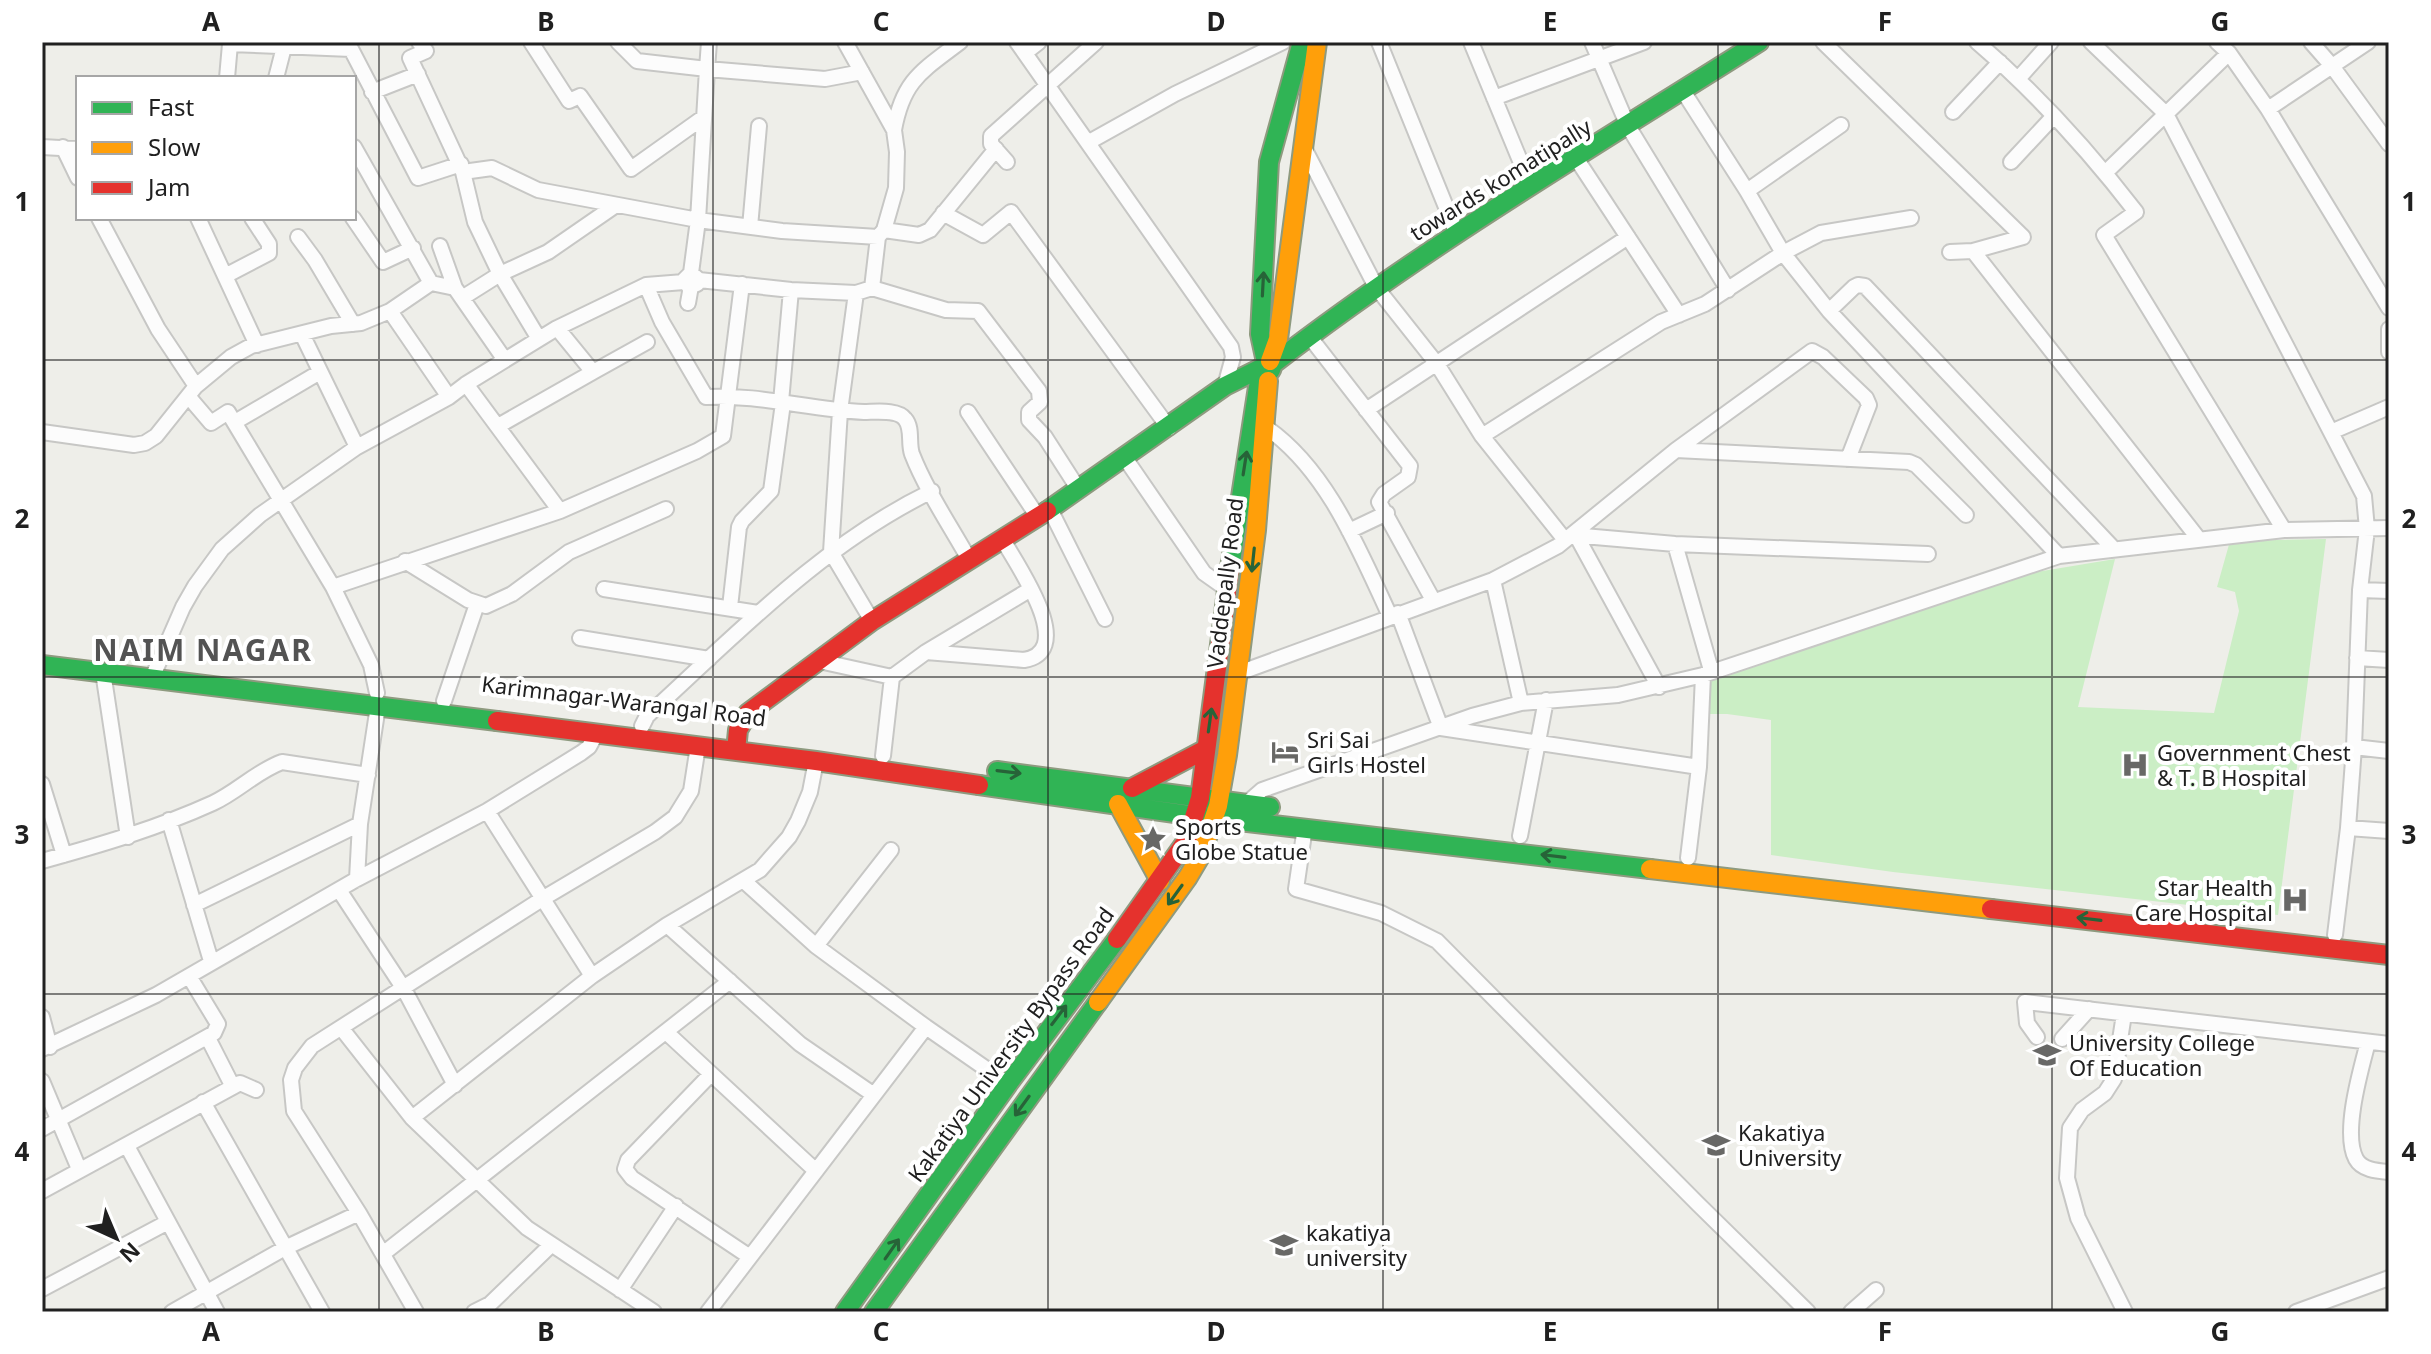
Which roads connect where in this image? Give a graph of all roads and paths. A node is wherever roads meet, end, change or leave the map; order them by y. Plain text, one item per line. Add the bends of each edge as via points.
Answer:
1 (419, 42) edge
2 (531, 42) edge
3 (618, 42) edge
4 (709, 42) edge
5 (845, 42) edge
6 (960, 42) edge
7 (1039, 42) edge
8 (1096, 42) edge
9 (1302, 42) edge
10 (1317, 42) edge
11 (1379, 42) edge
12 (1471, 42) edge
13 (1592, 42) edge
14 (1644, 42) edge
15 (1759, 42) edge
16 (1823, 42) edge
17 (1977, 42) edge
18 (2051, 42) edge
19 (2091, 42) edge
20 (2217, 42) edge
21 (2311, 42) edge
22 (2368, 42) edge
23 (1279, 43) edge
24 (284, 47) junction
25 (1021, 48) edge
26 (2229, 53) junction
27 (1599, 58) junction
28 (2000, 62) junction
29 (2332, 66) junction
30 (707, 69) junction
31 (862, 72) junction
32 (418, 74) junction
33 (227, 76) edge
34 (277, 76) edge
35 (2018, 79) junction
36 (1048, 83) junction
37 (1683, 91) junction
38 (372, 92) junction
39 (1494, 98) junction
40 (2268, 109) junction
41 (1953, 112) dead end
42 (2166, 114) junction
43 (704, 117) junction
44 (2053, 117) junction
45 (1841, 125) dead end
46 (759, 126) dead end
47 (1628, 126) junction
48 (894, 130) junction
49 (1089, 142) junction
50 (2389, 144) edge
51 (1302, 145) junction
52 (42, 147) edge
53 (70, 148) edge
54 (996, 149) junction
55 (356, 150) edge
56 (1576, 158) junction
57 (1007, 162) dead end
58 (2011, 162) dead end
59 (462, 168) junction
60 (76, 170) edge
61 (2106, 172) junction
62 (1531, 187) junction
63 (1747, 191) junction
64 (616, 205) junction
65 (943, 213) junction
66 (1911, 218) dead end
67 (100, 220) edge
68 (199, 220) edge
69 (253, 220) edge
70 (354, 220) edge
71 (698, 220) junction
72 (750, 227) junction
73 (881, 234) junction
74 (1457, 234) junction
75 (298, 237) dead end
76 (1628, 237) junction
77 (440, 246) dead end
78 (413, 248) junction
79 (1973, 251) junction
80 (1950, 252) dead end
81 (1783, 253) junction
82 (500, 274) junction
83 (225, 276) junction
84 (691, 280) junction
85 (431, 283) junction
86 (742, 284) junction
87 (646, 285) junction
88 (1376, 287) junction
89 (872, 288) junction
90 (791, 290) junction
91 (1728, 290) junction
92 (459, 293) junction
93 (856, 293) junction
94 (688, 303) dead end
95 (2389, 308) edge
96 (390, 311) junction
97 (1829, 311) junction
98 (1679, 315) junction
99 (353, 324) junction
100 (557, 328) junction
101 (2389, 329) edge
102 (302, 334) junction
103 (1309, 336) junction
104 (539, 339) junction
105 (647, 342) dead end
106 (257, 345) junction
107 (2389, 352) edge
108 (505, 360) junction
109 (1437, 364) junction
110 (1268, 366) junction
111 (320, 372) junction
112 (593, 372) junction
113 (466, 384) junction
114 (1225, 386) junction
115 (192, 391) junction
116 (727, 396) junction
117 (449, 397) junction
118 (782, 402) junction
119 (2389, 407) edge
120 (1366, 410) junction
121 (840, 411) junction
122 (968, 412) dead end
123 (235, 422) junction
124 (498, 426) junction
125 (1169, 428) junction
126 (1267, 428) junction
127 (42, 432) edge
128 (2331, 432) junction
129 (1482, 436) junction
130 (357, 447) junction
131 (1676, 450) junction
132 (1125, 458) junction
133 (1848, 459) junction
134 (1079, 490) junction
135 (932, 491) junction
136 (282, 500) junction
137 (666, 509) dead end
138 (560, 511) junction
139 (1044, 513) junction
140 (1387, 513) junction
141 (1966, 515) dead end
142 (2389, 528) edge
143 (2367, 529) junction
144 (2284, 530) junction
145 (1349, 531) junction
146 (1571, 537) junction
147 (2198, 538) junction
148 (1003, 540) junction
149 (1675, 544) junction
150 (2113, 548) junction
151 (831, 552) junction
152 (1928, 554) dead end
153 (2059, 556) junction
154 (405, 561) junction
155 (970, 561) junction
156 (1493, 580) junction
157 (333, 587) junction
158 (604, 589) dead end
159 (1031, 589) junction
160 (1228, 590) junction
161 (2360, 590) junction
162 (2389, 591) edge
163 (1433, 600) junction
164 (477, 604) junction
165 (730, 607) junction
166 (758, 613) junction
167 (1394, 615) junction
168 (1105, 619) dead end
169 (872, 621) junction
170 (580, 638) dead end
171 (42, 652) edge
172 (926, 652) junction
173 (2357, 658) junction
174 (709, 659) junction
175 (2389, 660) edge
176 (819, 661) junction
177 (42, 665) edge
178 (103, 672) junction
179 (155, 672) junction
180 (1707, 672) junction
181 (1236, 674) junction
182 (892, 677) junction
183 (1659, 687) junction
184 (378, 700) junction
185 (1546, 700) junction
186 (444, 701) junction
187 (1521, 703) junction
188 (642, 726) junction
189 (1441, 728) junction
190 (596, 734) junction
191 (1539, 742) junction
192 (736, 744) junction
193 (698, 746) junction
194 (2354, 747) junction
195 (1206, 749) junction
196 (2389, 751) edge
197 (883, 756) junction
198 (816, 761) junction
199 (1699, 767) junction
200 (368, 775) junction
201 (42, 784) edge
202 (1132, 788) junction
203 (1118, 804) junction
204 (1217, 806) junction
205 (487, 811) junction
206 (169, 820) junction
207 (360, 824) junction
208 (1305, 827) junction
209 (2348, 828) junction
210 (2389, 831) edge
211 (1520, 836) junction
212 (128, 837) junction
213 (891, 850) dead end
214 (64, 855) junction
215 (1688, 858) junction
216 (42, 861) edge
217 (357, 879) junction
218 (744, 881) junction
219 (1160, 881) junction
220 (339, 890) junction
221 (542, 899) junction
222 (194, 905) junction
223 (667, 925) junction
224 (2335, 935) junction
225 (2389, 942) edge
226 (816, 946) junction
227 (2389, 955) edge
228 (211, 961) junction
229 (189, 976) junction
230 (592, 976) junction
231 (730, 981) junction
232 (404, 989) junction
233 (2089, 1009) junction
234 (2124, 1014) junction
235 (42, 1017) edge
236 (926, 1027) junction
237 (342, 1029) junction
238 (666, 1032) junction
239 (2037, 1037) dead end
240 (208, 1038) junction
241 (2062, 1039) dead end
242 (2368, 1042) junction
243 (2389, 1044) edge
244 (46, 1048) edge
245 (711, 1074) junction
246 (42, 1081) edge
247 (1008, 1084) junction
248 (455, 1085) junction
249 (233, 1087) junction
250 (256, 1090) dead end
251 (874, 1095) junction
252 (203, 1102) junction
253 (412, 1118) junction
254 (59, 1120) junction
255 (42, 1129) edge
256 (127, 1146) junction
257 (79, 1169) junction
258 (816, 1171) junction
259 (2389, 1172) edge
260 (476, 1180) junction
261 (42, 1191) edge
262 (676, 1206) junction
263 (359, 1213) junction
264 (168, 1222) junction
265 (551, 1245) junction
266 (285, 1248) junction
267 (384, 1253) junction
268 (750, 1257) junction
269 (2389, 1278) edge
270 (42, 1289) edge
271 (620, 1290) junction
272 (1876, 1290) dead end
273 (207, 1291) junction
274 (172, 1312) edge
275 (217, 1312) edge
276 (322, 1312) edge
277 (416, 1312) edge
278 (474, 1312) edge
279 (654, 1312) edge
280 (708, 1312) edge
281 (845, 1312) edge
282 (874, 1312) edge
283 (1808, 1312) edge
284 (1851, 1312) edge
285 (2125, 1312) edge
286 (2296, 1312) edge

1 - 32 street via 426,51 410,58
2 - 43 street via 569,101 580,96 631,169
3 - 30 street via 637,61
4 - 30 street
5 - 31 street
6 - 48 street via 919,73 899,103
7 - 25 street
8 - 36 street
110 -> 9 main road via 1260,334 1269,162
10 - 51 main road
11 - 74 street
12 - 39 street
13 - 27 street
14 - 27 street
15 - 37 main road, towards komatipally
16 - 79 street via 2023,237
17 - 28 street
18 - 35 street
19 - 42 street
20 - 26 street
21 - 29 street
22 - 29 street
23 - 49 street
24 - 33 street via 230,44
24 - 34 street
24 - 38 street via 351,49
25 - 36 street
26 - 40 street
26 - 42 street
27 - 39 street
27 - 47 street
28 - 35 street
28 - 41 street
29 - 40 street
29 - 50 street
30 - 31 street via 825,79
30 - 43 street
31 - 48 street
32 - 38 street
32 - 59 street
35 - 44 street
36 - 49 street
36 - 54 street via 991,136
37 - 47 main road, towards komatipally
37 - 63 street
38 - 59 street via 418,178
39 - 62 street
40 - 95 street
42 - 61 street
42 - 128 street
43 - 71 street
44 - 58 street
44 - 61 street
45 - 63 street
46 - 72 street
47 - 56 main road, towards komatipally
47 - 91 street
48 - 73 street via 896,188
49 - 114 street via 1231,347
51 - 88 street
51 - 110 main road via 1278,339
52 - 53 street
53 - 60 street
54 - 57 street
54 - 65 street
55 - 78 street
56 - 62 main road, towards komatipally
56 - 76 street
59 - 64 street via 492,168 538,190
59 - 82 street via 475,222
61 - 144 street via 2136,212 2104,235
62 - 74 main road, towards komatipally
63 - 81 street
64 - 71 street
64 - 82 street via 548,252
65 - 73 street via 924,234
65 - 125 street via 983,235 1011,212
66 - 81 street via 1821,233
67 - 115 street
68 - 83 street
69 - 83 street via 269,253
70 - 78 street via 383,262
71 - 72 street
71 - 84 street
72 - 73 street
73 - 89 street
74 - 88 main road, towards komatipally
75 - 99 street
76 - 98 street
76 - 109 street
77 - 92 street
78 - 85 street
79 - 80 street
79 - 147 street
81 - 91 street
81 - 97 street
82 - 92 street
82 - 104 street
83 - 106 street
84 - 86 street
84 - 87 street
84 - 94 street
85 - 92 street
85 - 96 street
86 - 90 street
86 - 116 street
87 - 100 street
87 - 116 street via 706,397
88 - 103 main road, towards komatipally
88 - 109 street
89 - 93 street
89 - 134 street via 946,310 981,314 1039,391 1040,402 1029,412 1029,420
90 - 93 street
90 - 118 street
91 - 98 street
92 - 108 street
93 - 121 street
96 - 99 street
96 - 117 street
97 - 150 street via 1854,287 1865,286
97 - 153 street
98 - 129 street
99 - 102 street
100 - 104 street
100 - 112 street
101 - 107 street
102 - 106 street
102 - 111 street
103 - 110 main road, towards komatipally
103 - 120 street
104 - 108 street
105 - 112 street
106 - 115 street via 231,357
108 - 113 street
109 - 120 street
109 - 129 street
110 - 114 main road, towards komatipally
110 - 126 main road, Vaddepally Road
160 -> 110 main road via 1258,387
111 - 123 street
111 - 130 street
112 - 124 street
113 - 117 street
113 - 124 street
114 - 125 main road, towards komatipally
115 - 123 street via 210,422 228,412
115 - 127 street via 145,443
116 - 118 street
116 - 138 street via 723,436
117 - 130 street
118 - 121 street
118 - 165 street via 771,491 739,527
119 - 128 street
120 - 140 street via 1410,466 1408,477 1379,502
121 - 135 street via 900,414 908,425 911,453
121 - 151 street
122 - 139 street
123 - 136 street
124 - 138 street
125 - 132 main road, towards komatipally
126 - 145 street via 1302,458
126 -> 181 main road, Vaddepally Road
128 - 143 street via 2364,496
129 - 146 street
130 - 136 street
131 - 133 street
131 - 133 street via 1812,351 1866,398 1868,412
131 - 146 street
132 - 134 main road, towards komatipally
132 - 160 street via 1204,573
133 - 141 street via 1916,465
134 - 139 main road, towards komatipally
135 - 151 street via 889,512
135 - 155 street
136 - 157 street
136 - 179 street via 222,549 183,607
137 - 164 street via 569,552 495,603
138 - 154 street
139 - 148 main road, towards komatipally
139 - 168 street
140 - 145 street
140 - 163 street
142 - 143 street
143 - 144 street
143 - 161 street
144 - 147 street
145 - 167 street
146 - 149 street
146 - 156 street
146 - 183 street
147 - 150 street
148 - 155 main road, towards komatipally
148 - 159 street
149 - 152 street
149 - 180 street via 1696,610
150 - 153 street
151 - 166 street
151 - 169 street
153 - 180 street
154 - 157 street
154 - 164 street
155 - 169 main road, towards komatipally
156 - 163 street
156 - 187 street
157 - 184 street via 371,665
158 - 165 street
159 - 172 street
159 - 172 street via 1047,632 1047,641 1034,658
195 -> 160 main road
161 - 162 street
161 - 173 street
163 - 167 street
164 - 186 street
165 - 166 street
166 - 174 street
167 - 181 street
167 - 189 street
169 - 176 main road, towards komatipally
170 - 174 street
171 - 179 main road, Karimnagar-Warangal Road
172 - 182 street
173 - 175 street
173 - 194 street
174 - 188 street
176 - 182 street
176 - 192 main road, towards komatipally via 748,713
177 - 178 main road, Karimnagar-Warangal Road
178 - 179 main road, Karimnagar-Warangal Road
178 - 212 street
179 - 184 main road, Karimnagar-Warangal Road
180 - 183 street
180 - 199 street
181 - 204 main road, Vaddepally Road
182 - 197 street
183 - 185 street
184 - 186 main road, Karimnagar-Warangal Road
184 - 190 main road, Karimnagar-Warangal Road
184 - 200 street
185 - 187 street
185 - 191 street
186 - 188 main road, Karimnagar-Warangal Road
187 - 189 street
188 - 192 main road, Karimnagar-Warangal Road
189 - 191 street
189 - 204 street
190 - 193 main road, Karimnagar-Warangal Road
190 - 205 street via 581,753
191 - 199 street
191 - 211 street
192 - 193 main road, Karimnagar-Warangal Road
192 - 197 main road, Karimnagar-Warangal Road
192 - 198 main road, Karimnagar-Warangal Road
193 - 221 street via 691,791 675,817
194 - 196 street
194 - 209 street
195 - 202 main road
195 - 204 main road
197 -> 202 main road, Karimnagar-Warangal Road
198 - 203 main road, Karimnagar-Warangal Road
198 - 218 street via 810,792 789,837
199 - 215 street
200 - 206 street via 282,762 215,802
200 - 207 street
201 - 214 street
202 - 204 main road, Karimnagar-Warangal Road
203 - 204 main road, Karimnagar-Warangal Road
203 - 219 main road
204 - 208 main road
204 - 211 main road
204 - 219 main road, Kakatiya University Bypass Road
204 -> 282 main road, Kakatiya University Bypass Road via 1197,864
205 - 217 street
205 - 221 street
206 - 212 street
206 - 222 street
207 - 217 street
207 - 222 street
227 -> 208 main road
208 - 283 street via 1296,889 1381,913 1437,941
209 - 210 street
209 - 224 street
211 - 215 main road
212 - 214 street
213 - 226 street
214 - 216 street
215 - 224 main road
217 - 220 street
218 - 223 street
218 - 226 street
247 -> 219 main road, Kakatiya University Bypass Road
220 - 228 street
220 - 232 street
221 - 230 street
221 - 232 street
222 - 228 street
223 - 230 street
223 - 231 street
224 - 225 main road
226 - 236 street
228 - 229 street
229 - 240 street via 218,1024
229 - 244 street
230 - 248 street
231 - 238 street
231 - 251 street via 800,1044
232 - 237 street
232 - 248 street
233 - 234 street
233 - 239 street via 2025,1002 2027,1023
233 - 241 street
234 - 242 street
234 - 285 street via 2114,1079 2070,1128 2067,1178 2078,1218
235 - 244 street
236 - 247 street
236 - 251 street
237 - 253 street
237 - 263 street via 302,1057 291,1080 291,1095 294,1111
238 - 245 street
238 - 260 street
240 - 249 street
240 - 254 street
242 - 243 street
242 - 259 street via 2354,1100 2352,1146 2363,1167
245 - 258 street
245 - 262 street via 625,1164 626,1173
246 - 254 street
281 -> 247 main road, Kakatiya University Bypass Road
248 - 253 street
249 - 250 street via 240,1083
249 - 252 street
251 - 258 street
252 - 256 street
252 - 266 street
253 - 260 street
254 - 255 street
254 - 257 street
256 - 257 street
256 - 264 street
257 - 261 street
258 - 268 street
260 - 265 street
260 - 267 street
262 - 268 street
262 - 271 street
263 - 266 street
263 - 267 street
264 - 270 street
264 - 273 street
265 - 271 street
265 - 278 street via 490,1304
266 - 273 street
266 - 276 street
267 - 277 street
268 - 280 street
269 - 286 street
271 - 279 street
272 - 284 street
273 - 274 street
273 - 275 street

